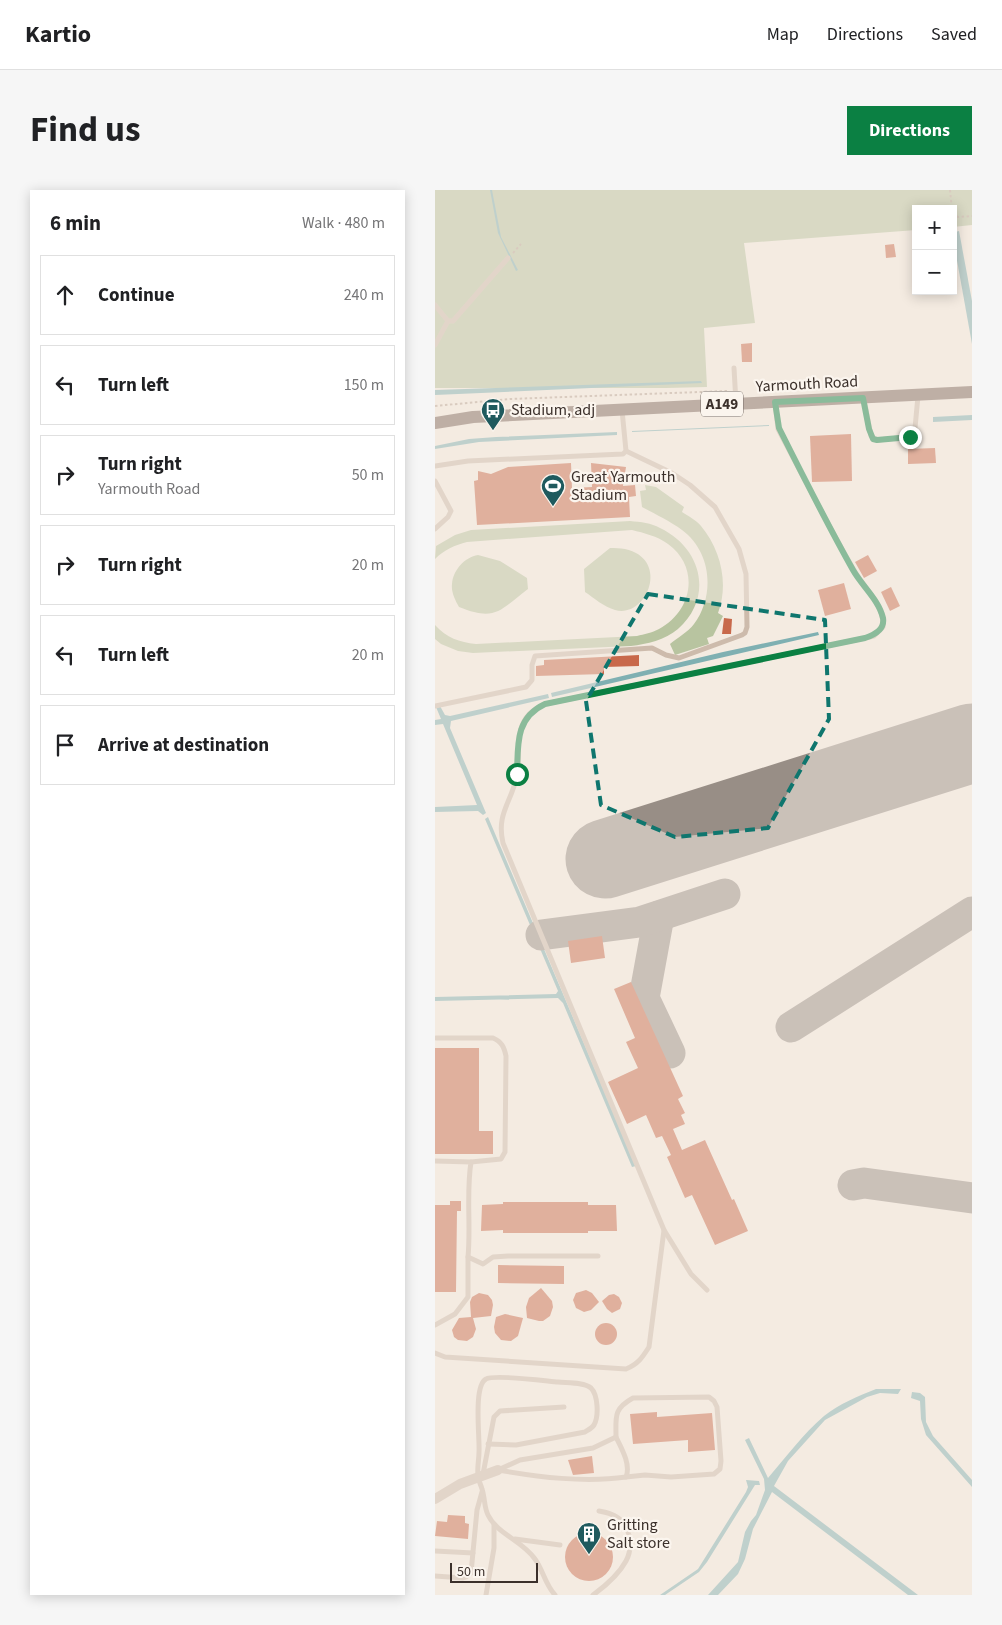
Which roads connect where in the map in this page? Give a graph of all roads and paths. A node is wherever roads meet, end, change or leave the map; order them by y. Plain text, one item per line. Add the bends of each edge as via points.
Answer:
1 (950, 190) edge
2 (952, 205) edge
3 (957, 216) edge
4 (972, 216) edge
5 (521, 244) dead end
6 (510, 256) joint
7 (435, 305) edge
8 (448, 321) junction
9 (435, 345) edge
10 (734, 368) dead end
11 (972, 392) edge
12 (918, 396) junction
13 (863, 398) junction
14 (775, 402) junction
15 (736, 404) junction
16 (622, 410) junction
17 (435, 423) edge
18 (626, 451) junction
19 (435, 466) edge
20 (435, 481) edge
21 (435, 529) edge
22 (435, 706) edge
23 (436, 1038) dead end
24 (435, 1161) edge
25 (471, 1162) junction
26 (665, 1230) junction
27 (598, 1256) dead end
28 (469, 1257) junction
29 (707, 1290) dead end
30 (435, 1325) edge
31 (435, 1353) edge
32 (564, 1407) dead end
33 (616, 1437) junction
34 (488, 1444) junction
35 (498, 1470) junction
36 (480, 1476) junction
37 (626, 1477) junction
38 (482, 1490) junction
39 (435, 1499) edge
40 (599, 1511) dead end
41 (494, 1525) junction
42 (514, 1539) junction
43 (560, 1546) dead end
44 (435, 1551) edge
45 (473, 1553) junction
46 (435, 1576) edge
47 (486, 1595) edge
48 (555, 1595) edge
49 (593, 1595) edge

1 - 2 path
3 - 4 path
5 - 6 path
6 - 8 lane via 453,321
7 - 8 lane
8 - 9 lane
10 - 15 lane
11 - 12 main road, Yarmouth Road / A149
12 - 13 main road, Yarmouth Road / A149
12 - 13 lane via 915,428 910,437 877,440 871,436
13 - 14 main road, Yarmouth Road / A149
14 - 15 main road, Yarmouth Road / A149
14 - 26 lane via 779,428 855,572 878,607 883,627 874,636 545,704 534,709 521,730 517,774 501,819 503,842
15 - 16 main road, Yarmouth Road / A149
16 - 17 main road, Yarmouth Road / A149 via 473,417
16 - 18 lane
18 - 19 lane via 623,454 468,461
18 - 22 lane via 672,473 715,507 739,550 746,574 748,623 745,632 679,658 652,648 535,656 532,680 526,687
20 - 21 lane via 451,511
23 - 25 lane via 493,1038 504,1047 505,1152 501,1159
24 - 25 lane
25 - 28 lane
26 - 29 lane via 691,1274
26 - 31 lane via 649,1347 637,1364 626,1369 445,1357
27 - 28 lane via 493,1257 483,1264
28 - 30 lane via 468,1297 455,1314
32 - 34 lane via 500,1411 494,1417
33 - 35 lane via 593,1448 520,1460
33 - 37 lane via 628,1471
33 - 37 lane via 617,1414 622,1404 633,1398 709,1397 717,1407 721,1461 720,1469 714,1474
34 - 36 lane
34 - 36 lane via 516,1445 585,1432 595,1421 595,1395 591,1388 583,1385 486,1379 480,1385 478,1398
35 - 36 street
35 - 37 lane via 597,1480
36 - 38 lane
36 - 39 street
38 - 41 lane via 487,1514
38 - 45 lane
40 - 49 lane via 614,1515 625,1525 631,1540 627,1560 617,1574
41 - 42 lane
41 - 47 lane via 494,1548
42 - 43 lane
42 - 48 lane via 535,1558 548,1588
44 - 45 lane
45 - 46 lane via 471,1573 466,1577

